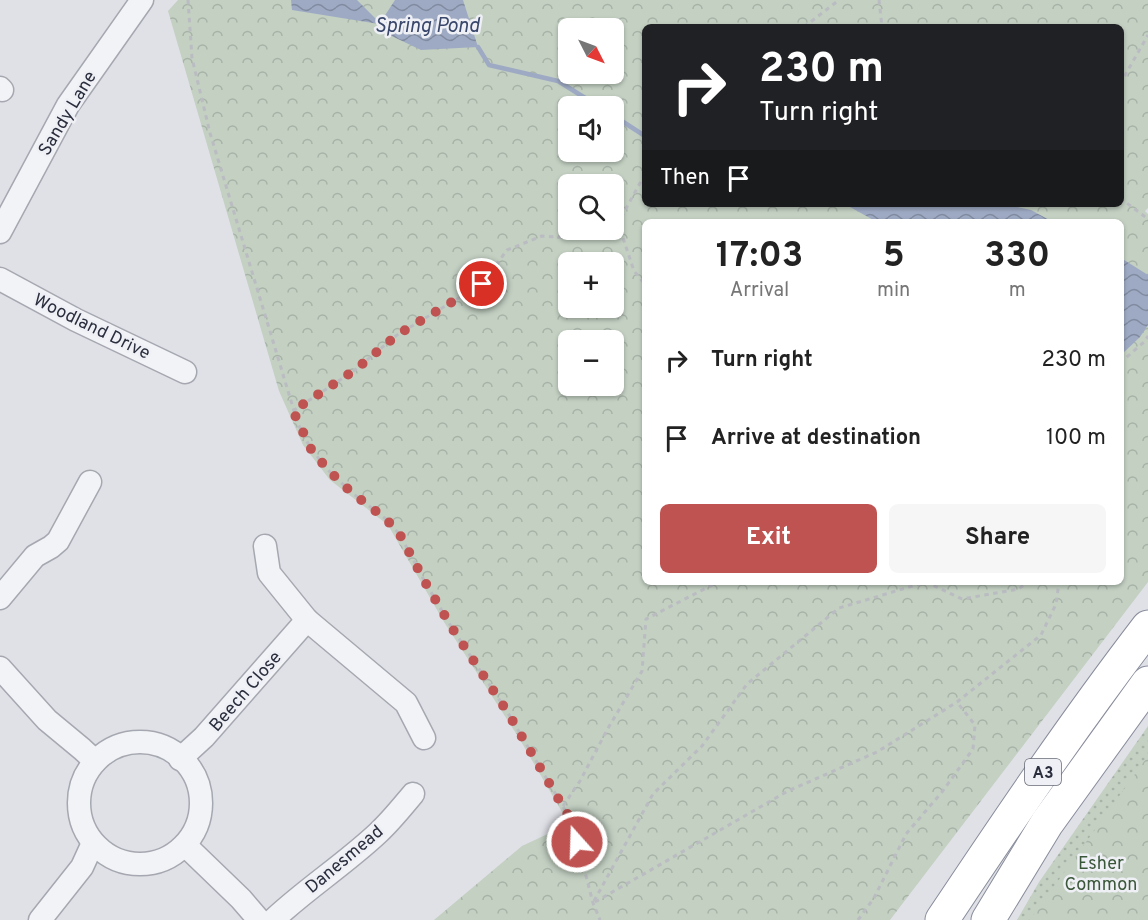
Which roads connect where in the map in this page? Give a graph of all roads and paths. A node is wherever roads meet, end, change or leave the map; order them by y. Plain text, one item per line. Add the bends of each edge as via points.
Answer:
1 (142, 0) edge
2 (188, 0) edge
3 (839, 0) edge
4 (879, 0) edge
5 (808, 24) edge
6 (882, 24) edge
7 (1148, 35) edge
8 (1124, 77) edge
9 (642, 179) edge
10 (1124, 201) edge
11 (624, 212) edge
12 (1148, 219) edge
13 (0, 232) edge
14 (558, 237) edge
15 (624, 240) edge
16 (0, 279) edge
17 (642, 280) edge
18 (1148, 336) edge
19 (1124, 360) edge
20 (185, 372) dead end
21 (293, 411) junction
22 (90, 482) dead end
23 (266, 546) dead end
24 (712, 585) edge
25 (916, 585) edge
26 (932, 585) edge
27 (1024, 585) edge
28 (1059, 585) edge
29 (0, 598) edge
30 (307, 620) junction
31 (1148, 627) edge
32 (0, 669) edge
33 (1148, 683) edge
34 (957, 702) junction
35 (424, 738) dead end
36 (180, 759) junction
37 (95, 761) junction
38 (413, 794) dead end
39 (563, 806) junction
40 (93, 843) junction
41 (185, 845) junction
42 (593, 903) junction
43 (40, 920) edge
44 (259, 920) edge
45 (273, 920) edge
46 (600, 920) edge
47 (858, 920) edge
48 (942, 920) edge
49 (988, 920) edge

1 - 13 street, Sandy Lane via 68,105
2 - 21 path via 192,58 210,133
3 - 5 path
4 - 6 path
7 - 8 path
9 - 11 path
10 - 12 path
14 - 21 path via 542,236 507,250 482,284 397,335 355,370
15 - 17 path via 634,271
16 - 20 street, Woodland Drive
18 - 19 path
21 - 39 path via 311,449 328,470 400,535 452,628
22 - 29 street via 58,541 35,556
23 - 30 street via 269,573
24 - 39 path via 646,619 642,671
25 - 42 path via 839,608 747,684 702,746 653,794
26 - 27 path via 962,599
28 - 34 path via 1056,604 1041,635
30 - 35 street via 406,703
30 - 36 street, Beech Close
31 - 48 highway, A3
32 - 37 street via 47,720
33 - 49 highway, A3 via 1047,823
34 - 42 path via 877,752 788,791
34 - 47 path via 975,725 973,749 906,834 874,898
36 - 37 street via 168,748 148,742 112,748
36 - 41 street via 191,769 201,796 197,824
37 - 40 street via 82,782 79,812
38 - 45 street, Danesmead via 379,832
39 - 42 path via 572,822
40 - 41 street via 115,860 147,864 159,862
40 - 43 street via 82,867
41 - 44 street
42 - 46 path

